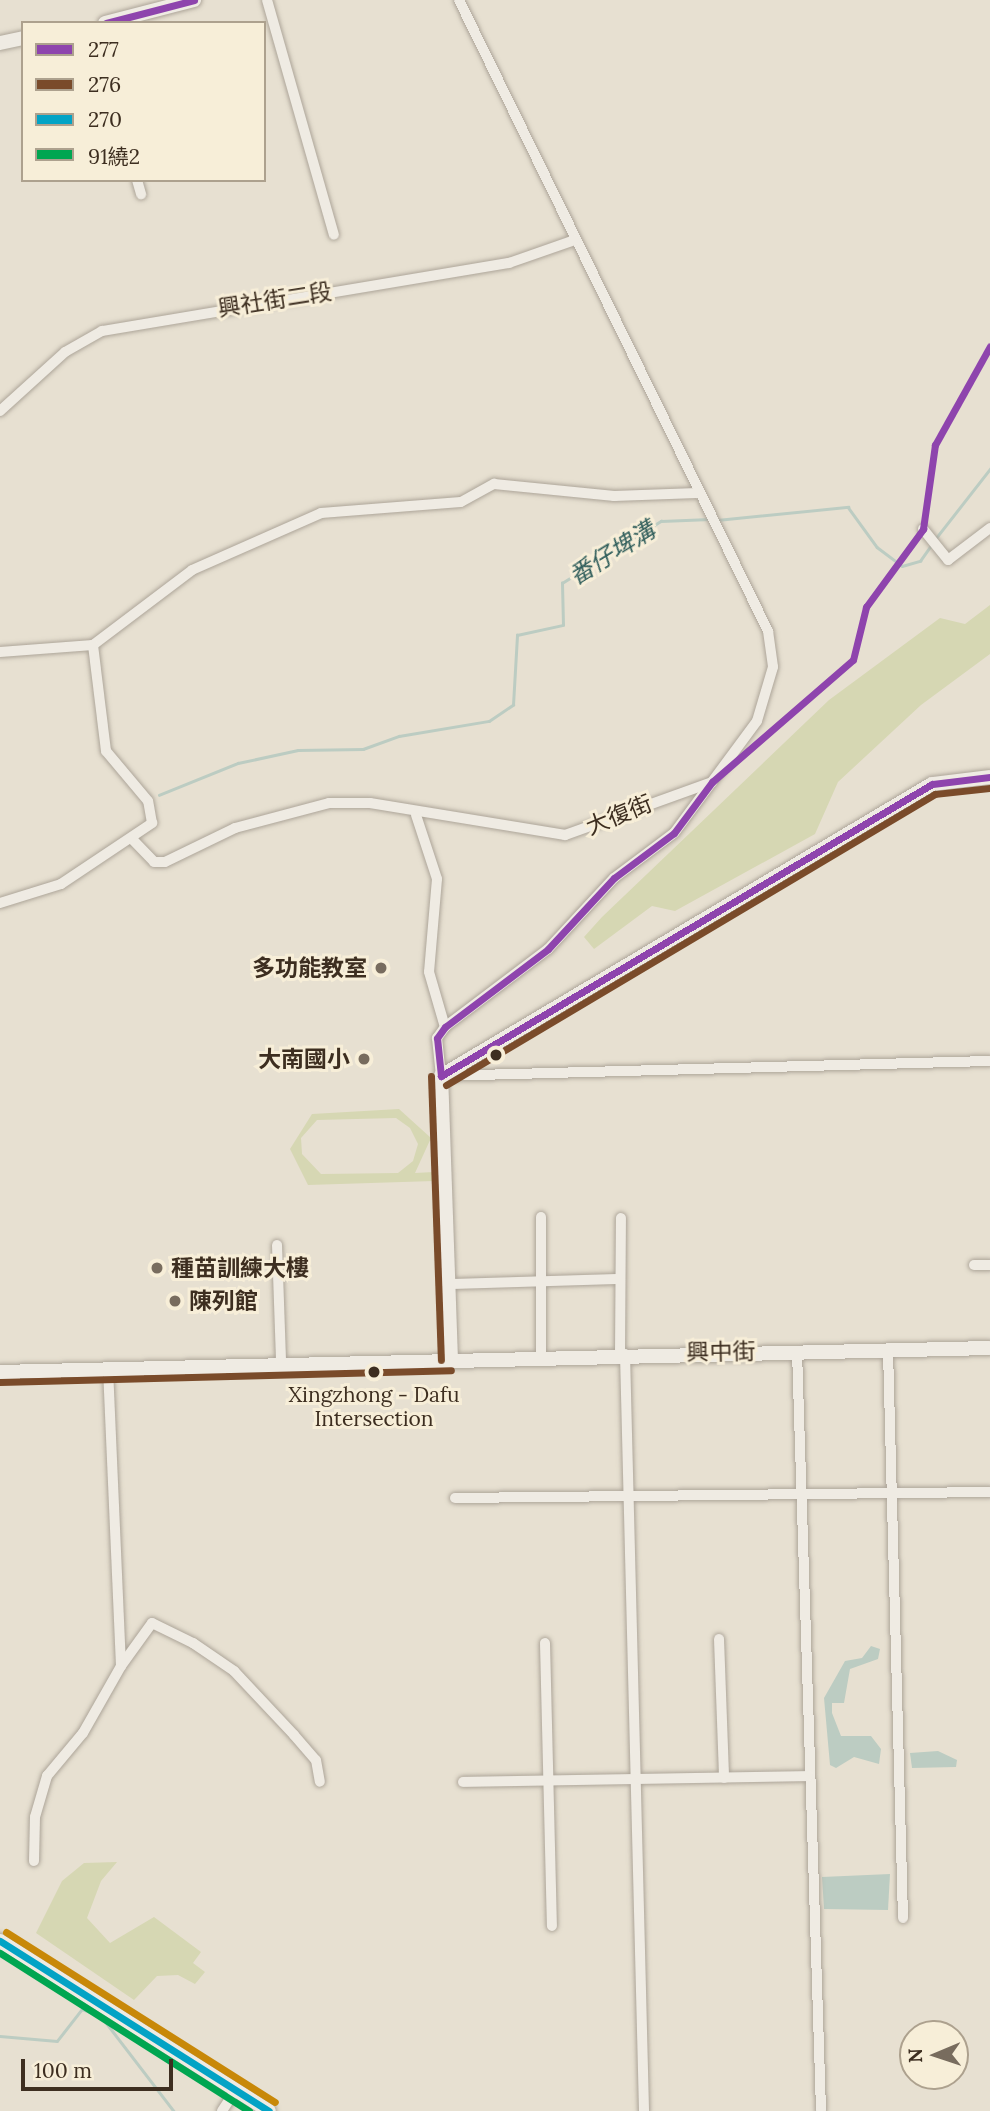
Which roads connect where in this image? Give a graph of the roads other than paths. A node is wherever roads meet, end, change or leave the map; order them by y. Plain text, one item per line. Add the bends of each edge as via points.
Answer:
1 (194, 0) edge
2 (267, 0) edge
3 (458, 0) edge
4 (113, 21) edge
5 (21, 38) edge
6 (0, 43) edge
7 (138, 182) edge
8 (141, 194) dead end
9 (334, 235) dead end
10 (575, 240) junction
11 (0, 411) edge
12 (700, 493) junction
13 (990, 528) edge
14 (923, 529) dead end
15 (93, 645) junction
16 (0, 652) edge
17 (990, 777) edge
18 (712, 782) junction
19 (416, 815) junction
20 (133, 840) junction
21 (0, 903) edge
22 (445, 1027) junction
23 (990, 1061) edge
24 (441, 1076) junction
25 (541, 1217) dead end
26 (621, 1218) dead end
27 (277, 1245) dead end
28 (974, 1265) dead end
29 (990, 1265) edge
30 (620, 1279) junction
31 (541, 1282) junction
32 (449, 1284) junction
33 (990, 1348) edge
34 (888, 1350) junction
35 (797, 1351) junction
36 (622, 1354) junction
37 (541, 1357) junction
38 (452, 1360) junction
39 (281, 1362) junction
40 (108, 1368) junction
41 (0, 1372) edge
42 (892, 1492) junction
43 (990, 1492) edge
44 (800, 1493) junction
45 (628, 1496) junction
46 (455, 1499) dead end
47 (719, 1639) dead end
48 (545, 1643) dead end
49 (121, 1666) junction
50 (808, 1776) junction
51 (724, 1778) junction
52 (635, 1779) junction
53 (548, 1781) junction
54 (320, 1782) dead end
55 (463, 1782) dead end
56 (34, 1861) dead end
57 (903, 1918) dead end
58 (552, 1926) dead end
59 (0, 1941) edge
60 (235, 2091) junction
61 (222, 2111) edge
62 (269, 2111) edge
63 (644, 2111) edge
64 (821, 2111) edge

1 - 4 street
2 - 9 street
3 - 10 street
5 - 6 street
7 - 8 street
10 - 11 street, 興社街二段 via 509,263 102,331 65,352
10 - 12 street
12 - 15 street via 614,496 494,484 461,502 321,513 192,570
12 - 18 street via 773,649 767,700
13 - 14 street via 948,560
15 - 16 street
15 - 20 street via 106,751 153,811 152,823
17 - 24 street via 932,784
18 - 19 street, 大復街 via 565,835
18 - 22 street, 大復街 via 674,833 614,878 548,949
19 - 20 street, 大復街 via 370,803 329,803 235,828 164,862 154,862
19 - 22 street via 437,879 429,972
20 - 21 street via 61,884
22 - 24 street via 437,1038
23 - 24 street
24 - 32 street
25 - 31 street
26 - 30 street
27 - 39 street
28 - 29 street
30 - 31 street
30 - 36 street
31 - 32 street
31 - 37 street
32 - 38 street
33 - 34 street, 興中街
34 - 35 street, 興中街
34 - 42 street
35 - 36 street, 興中街
35 - 44 street
36 - 37 street, 興中街
36 - 45 street
37 - 38 street, 興中街
38 - 39 street, 興中街
39 - 40 street, 興中街
40 - 41 street, 興中街
40 - 49 street
42 - 43 street
42 - 44 street
42 - 57 street
44 - 45 street
44 - 50 street
45 - 46 street
45 - 52 street
47 - 51 street
48 - 53 street
49 - 54 street via 152,1623 193,1643 243,1679 295,1735 316,1760
49 - 56 street via 83,1733 43,1786
50 - 51 street
50 - 64 street
51 - 52 street
52 - 53 street
52 - 63 street
53 - 55 street
53 - 58 street
59 - 60 street
60 - 61 street
60 - 62 street

